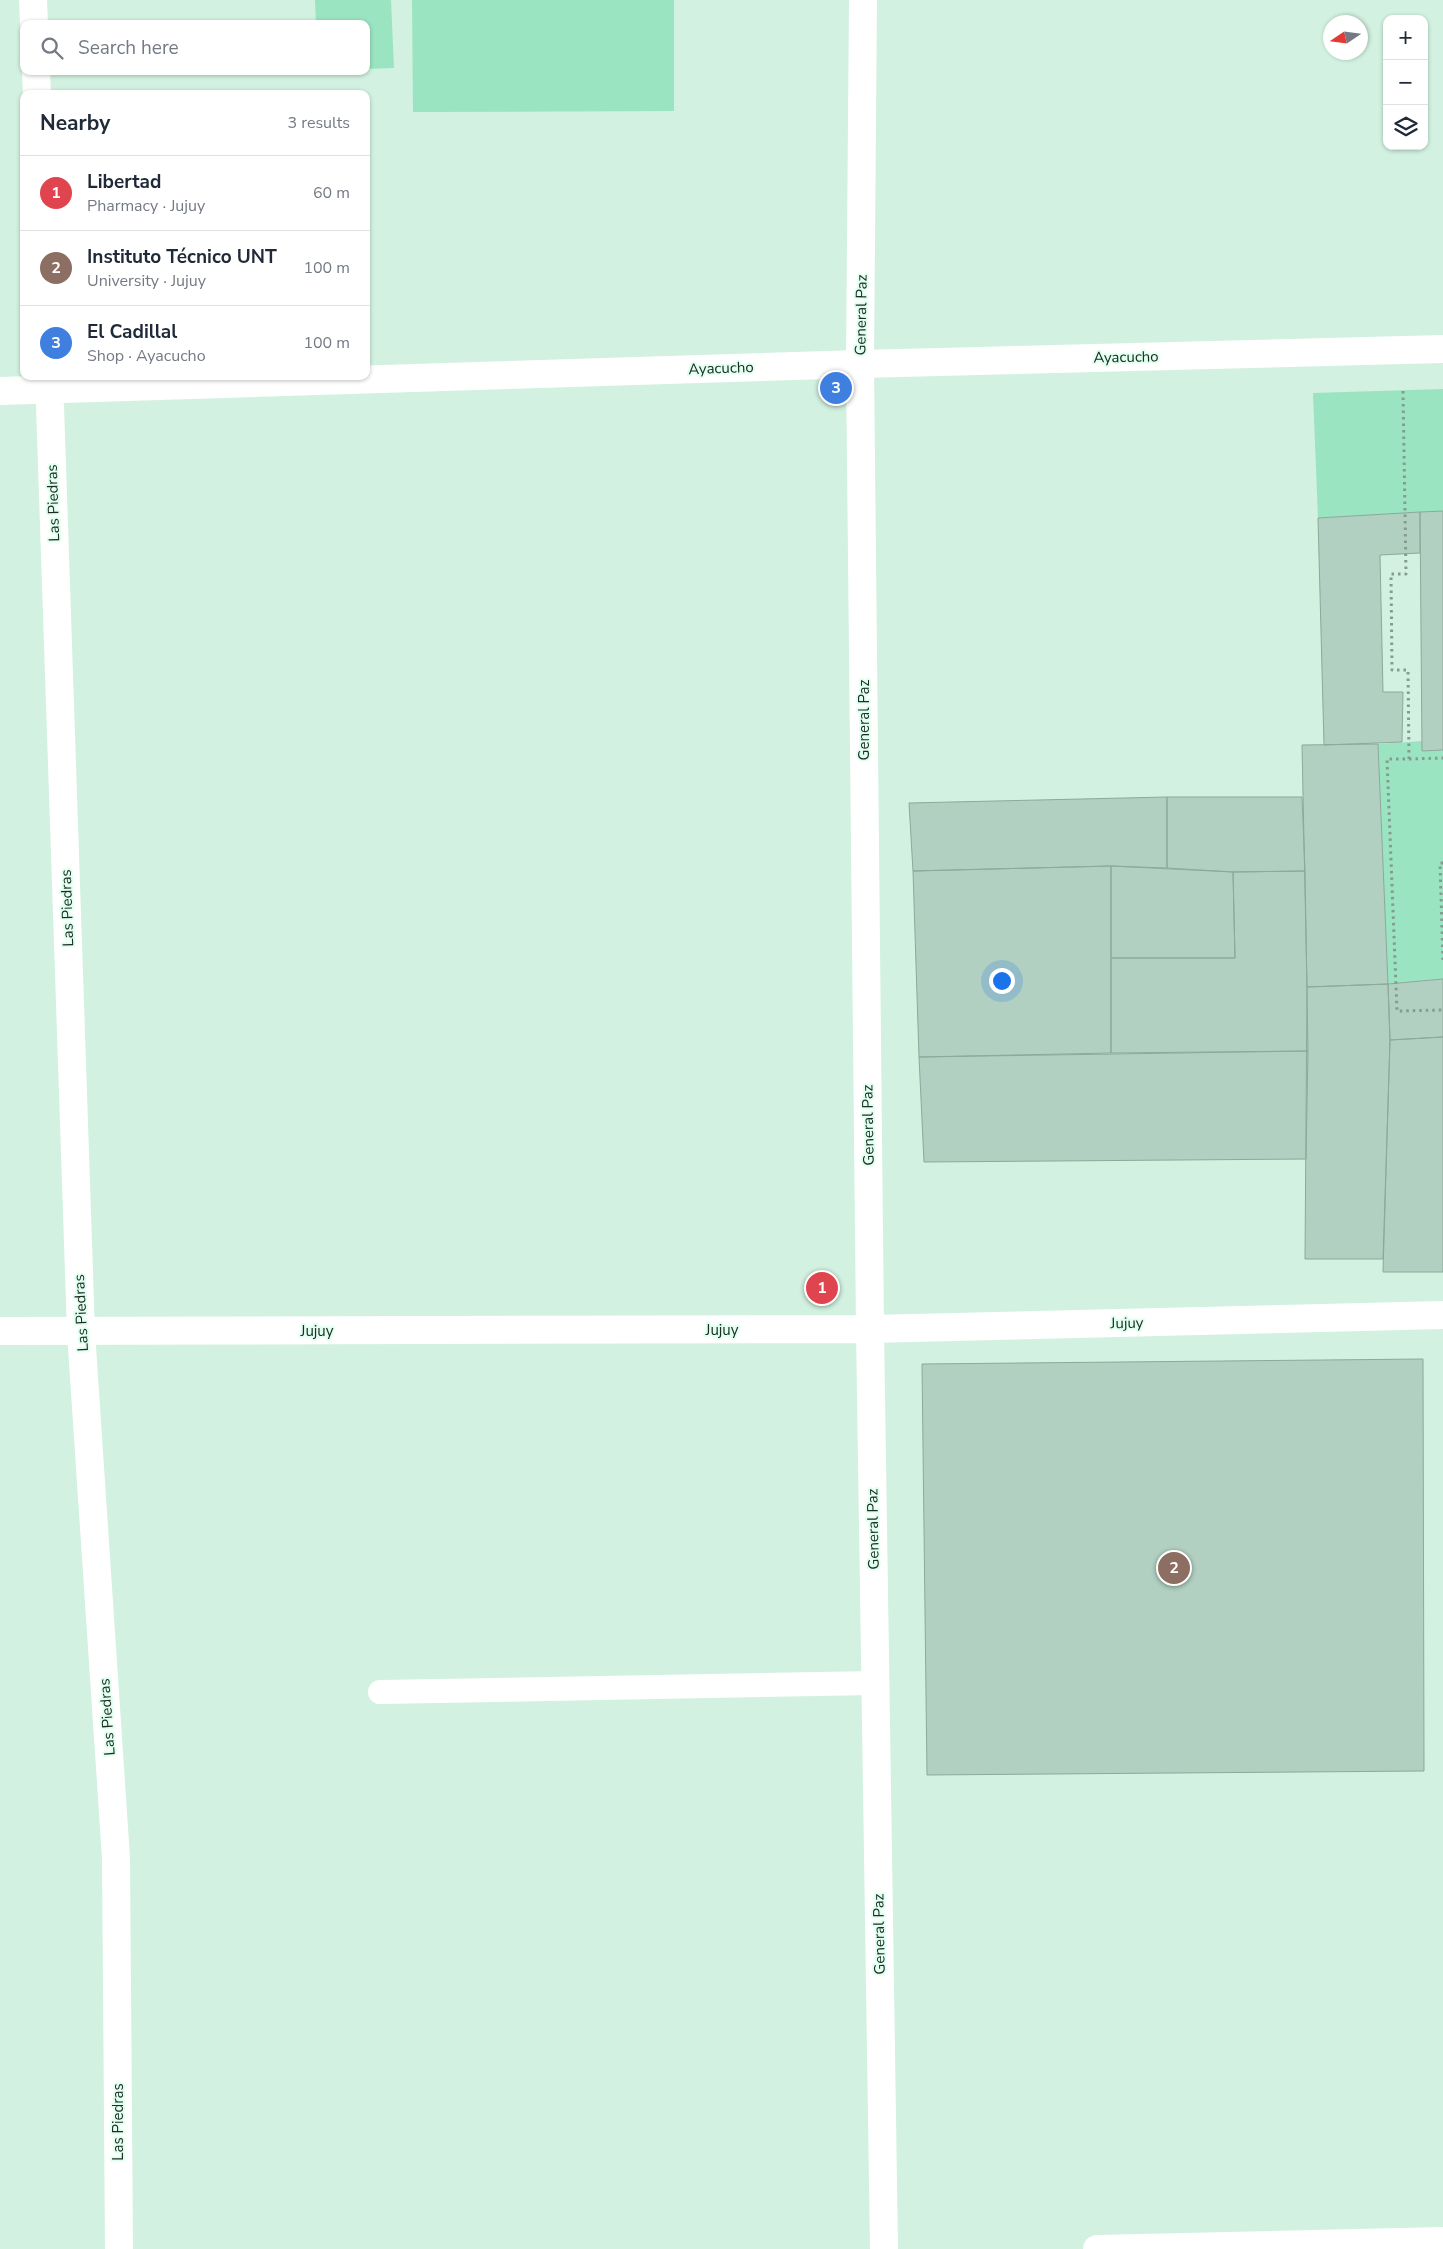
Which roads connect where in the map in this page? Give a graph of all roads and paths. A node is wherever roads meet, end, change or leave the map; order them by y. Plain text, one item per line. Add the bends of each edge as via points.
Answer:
1 (33, 0) edge
2 (863, 0) edge
3 (34, 20) edge
4 (36, 75) edge
5 (37, 90) edge
6 (1443, 348) edge
7 (860, 364) junction
8 (370, 375) edge
9 (177, 380) edge
10 (49, 383) edge
11 (0, 391) edge
12 (1403, 391) dead end
13 (1443, 758) edge
14 (1409, 759) junction
15 (1443, 863) edge
16 (1443, 961) edge
17 (1443, 1010) edge
18 (1443, 1315) edge
19 (870, 1329) junction
20 (0, 1331) edge
21 (81, 1332) junction
22 (875, 1684) junction
23 (380, 1692) dead end
24 (1443, 2241) edge
25 (119, 2249) edge
26 (884, 2249) edge
27 (1096, 2249) edge

1 - 3 street
2 - 7 street, General Paz
4 - 5 street
6 - 7 street, Ayacucho
7 - 8 street, Ayacucho
7 - 19 street, General Paz
9 - 10 street, Ayacucho
10 - 11 street, Ayacucho
10 - 21 street, Las Piedras
12 - 14 path via 1406,574 1391,574 1392,670 1408,670
13 - 14 path
14 - 17 path via 1387,759 1396,1011
15 - 16 path via 1440,863
18 - 19 street, Jujuy
19 - 21 street, Jujuy
19 - 22 street, General Paz
20 - 21 street, Jujuy
21 - 25 street, Las Piedras via 116,1858
22 - 23 lane
22 - 26 street, General Paz
24 - 27 street

